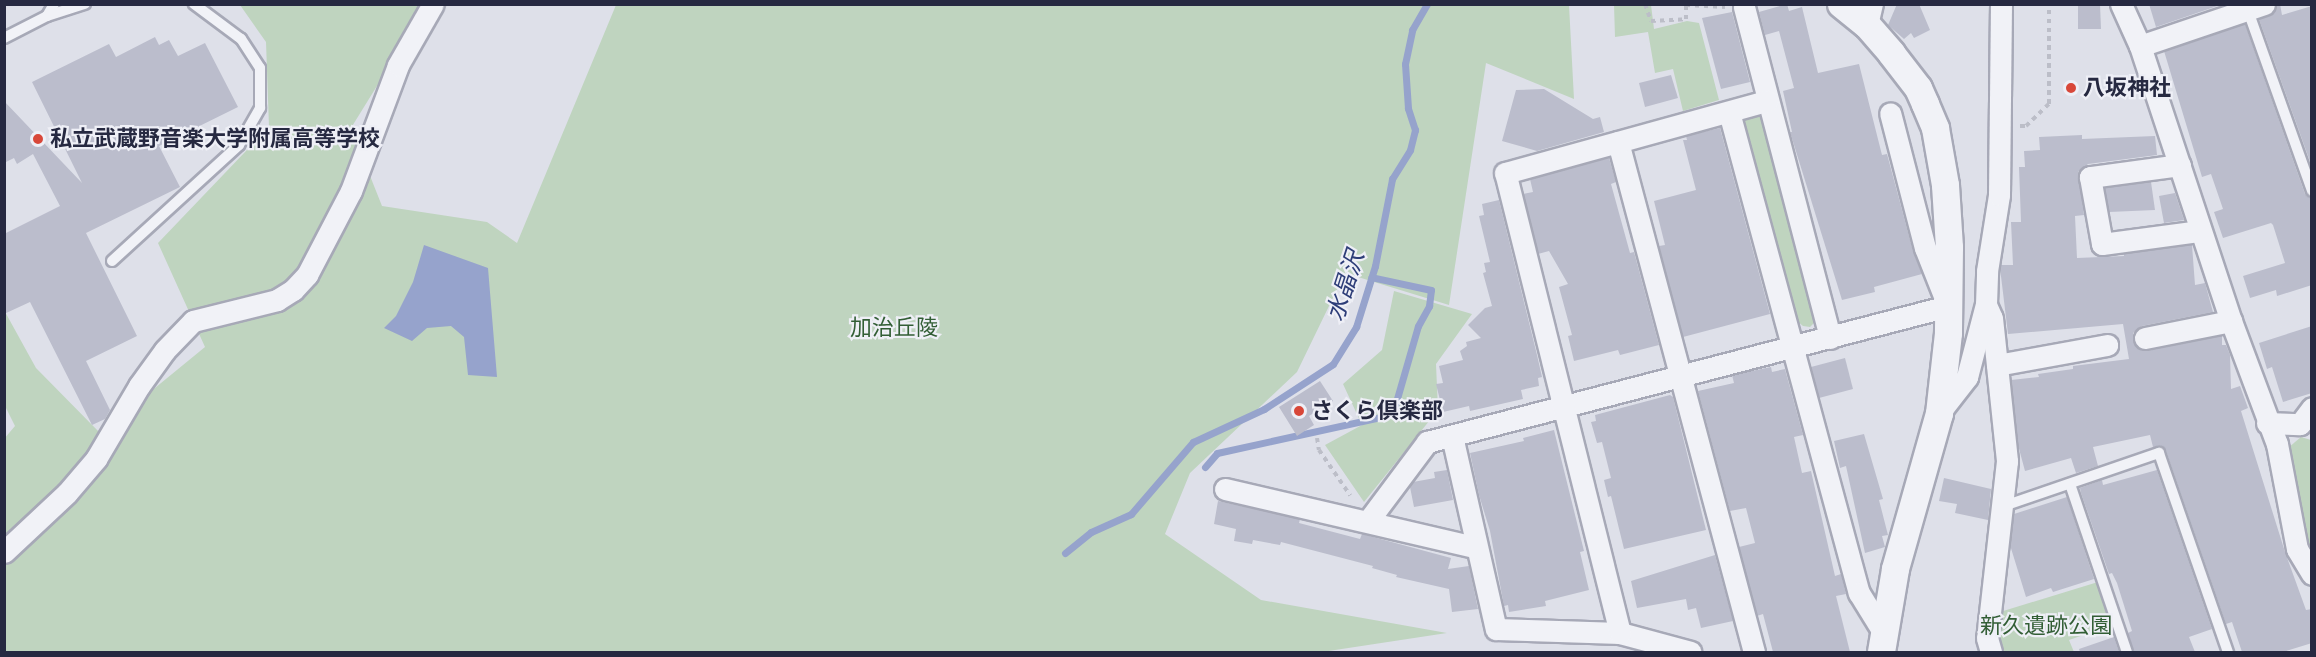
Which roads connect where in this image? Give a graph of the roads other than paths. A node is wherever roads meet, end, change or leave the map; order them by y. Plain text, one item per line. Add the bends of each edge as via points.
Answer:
1 (54, 4) edge
2 (85, 4) edge
3 (194, 4) edge
4 (433, 4) edge
5 (1841, 4) edge
6 (2001, 4) edge
7 (2121, 4) edge
8 (2252, 6) edge
9 (1744, 7) road end
10 (1869, 15) edge
11 (47, 16) junction
12 (4, 38) edge
13 (2139, 46) junction
14 (1767, 101) junction
15 (1729, 112) junction
16 (1890, 113) dead end
17 (1618, 142) junction
18 (2180, 165) junction
19 (2312, 190) edge
20 (2200, 231) junction
21 (112, 261) dead end
22 (1986, 304) junction
23 (1948, 306) junction
24 (2231, 321) junction
25 (1830, 338) junction
26 (2145, 338) dead end
27 (2107, 345) dead end
28 (1794, 347) junction
29 (1997, 365) junction
30 (1679, 376) junction
31 (1564, 408) junction
32 (1939, 413) junction
33 (2308, 420) edge
34 (2267, 423) junction
35 (1452, 436) junction
36 (2070, 484) junction
37 (1225, 489) dead end
38 (2001, 507) junction
39 (1368, 521) junction
40 (1475, 547) junction
41 (4, 552) edge
42 (2312, 574) edge
43 (1620, 633) junction
44 (1882, 642) edge
45 (1691, 652) edge
46 (1754, 652) edge
47 (1991, 652) edge
48 (2127, 652) edge
49 (2228, 652) edge

1 - 11 lane
2 - 11 lane
3 - 21 lane via 241,39 260,68 260,108 239,145
4 - 41 street via 398,65 351,191 307,275 277,300 193,321 145,377 96,459 68,493
5 - 10 street
6 - 22 street via 1999,195
7 - 13 street
8 - 13 street
8 - 19 lane
9 - 14 street
10 - 23 street via 1918,88 1935,128 1945,185
11 - 12 lane
13 - 18 street
14 - 15 street
14 - 25 street
15 - 17 street
15 - 28 street
16 - 23 street via 1925,248
17 - 30 street
17 - 31 street via 1505,173
18 - 20 street
18 - 20 street via 2090,177 2102,244
20 - 24 street
22 - 29 street via 1992,318
22 - 32 street via 1967,377
23 - 25 street
23 - 32 street
24 - 26 street
24 - 34 street
25 - 28 street
27 - 29 street
28 - 30 street
28 - 44 street via 1859,593
29 - 38 street via 2007,461
30 - 31 street
30 - 46 street
31 - 35 street
31 - 43 street
32 - 44 street via 1895,569
33 - 34 street
34 - 42 street via 2277,444 2297,549
35 - 39 street via 1427,442
35 - 40 street
36 - 38 lane
36 - 48 lane
36 - 49 lane via 2159,453
37 - 39 street
38 - 47 street via 1988,638
39 - 40 street
40 - 43 street via 1496,629
43 - 45 street

